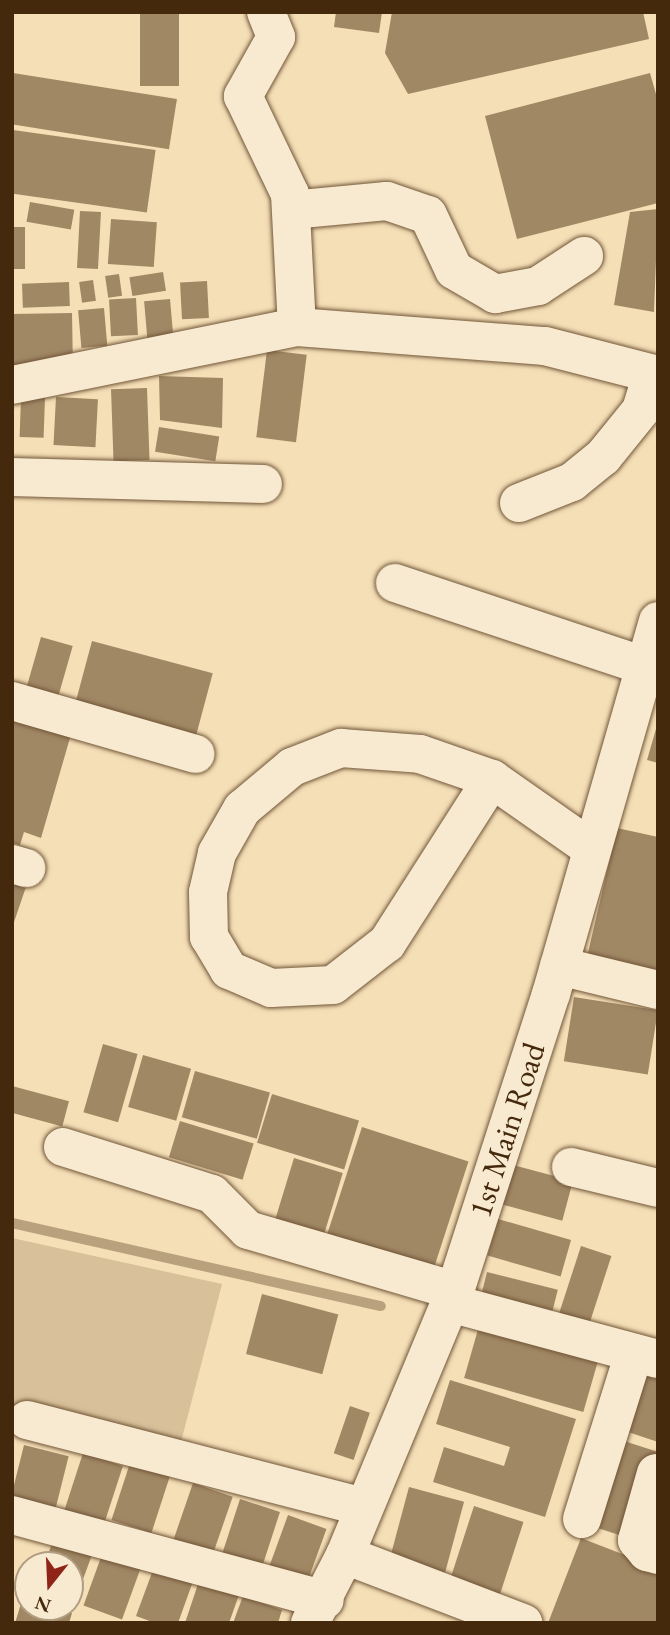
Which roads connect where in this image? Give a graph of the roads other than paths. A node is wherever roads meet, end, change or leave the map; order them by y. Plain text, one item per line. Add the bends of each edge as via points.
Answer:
1 (266, 12) edge
2 (291, 210) junction
3 (584, 257) dead end
4 (297, 327) junction
5 (655, 374) edge
6 (12, 385) edge
7 (12, 477) edge
8 (263, 484) dead end
9 (519, 503) dead end
10 (395, 583) dead end
11 (658, 621) edge
12 (645, 666) junction
13 (12, 701) edge
14 (197, 754) dead end
15 (492, 779) junction
16 (592, 849) junction
17 (559, 966) junction
18 (658, 990) edge
19 (63, 1147) dead end
20 (571, 1167) dead end
21 (658, 1188) edge
22 (452, 1297) junction
23 (646, 1356) edge
24 (27, 1420) dead end
25 (656, 1473) dead end
26 (363, 1507) junction
27 (12, 1515) edge
28 (582, 1520) dead end
29 (345, 1555) junction
30 (658, 1555) edge
31 (318, 1611) edge
32 (523, 1623) edge

1 - 2 street via 276,37 243,96 290,194
2 - 3 street via 387,201 428,215 454,270 495,294 538,286
2 - 4 street
4 - 5 street via 545,346
4 - 6 street
5 - 9 street via 640,410 603,457 572,482
7 - 8 street
10 - 12 street
11 - 12 street, 1st Main Road
12 - 16 street, 1st Main Road
13 - 14 street
15 - 15 street via 420,754 341,747 292,767 242,809 217,853 208,892 209,937 229,970 271,988 333,985 387,943
15 - 16 street
16 - 17 street, 1st Main Road
17 - 18 street
17 - 22 street, 1st Main Road
19 - 22 street via 212,1194 248,1230
20 - 21 street
22 - 23 street
22 - 26 street, 1st Main Road
23 - 28 street
24 - 26 street
25 - 30 street via 637,1540 646,1552
26 - 29 street, 1st Main Road
27 - 31 street
29 - 31 street, 1st Main Road
29 - 32 street

